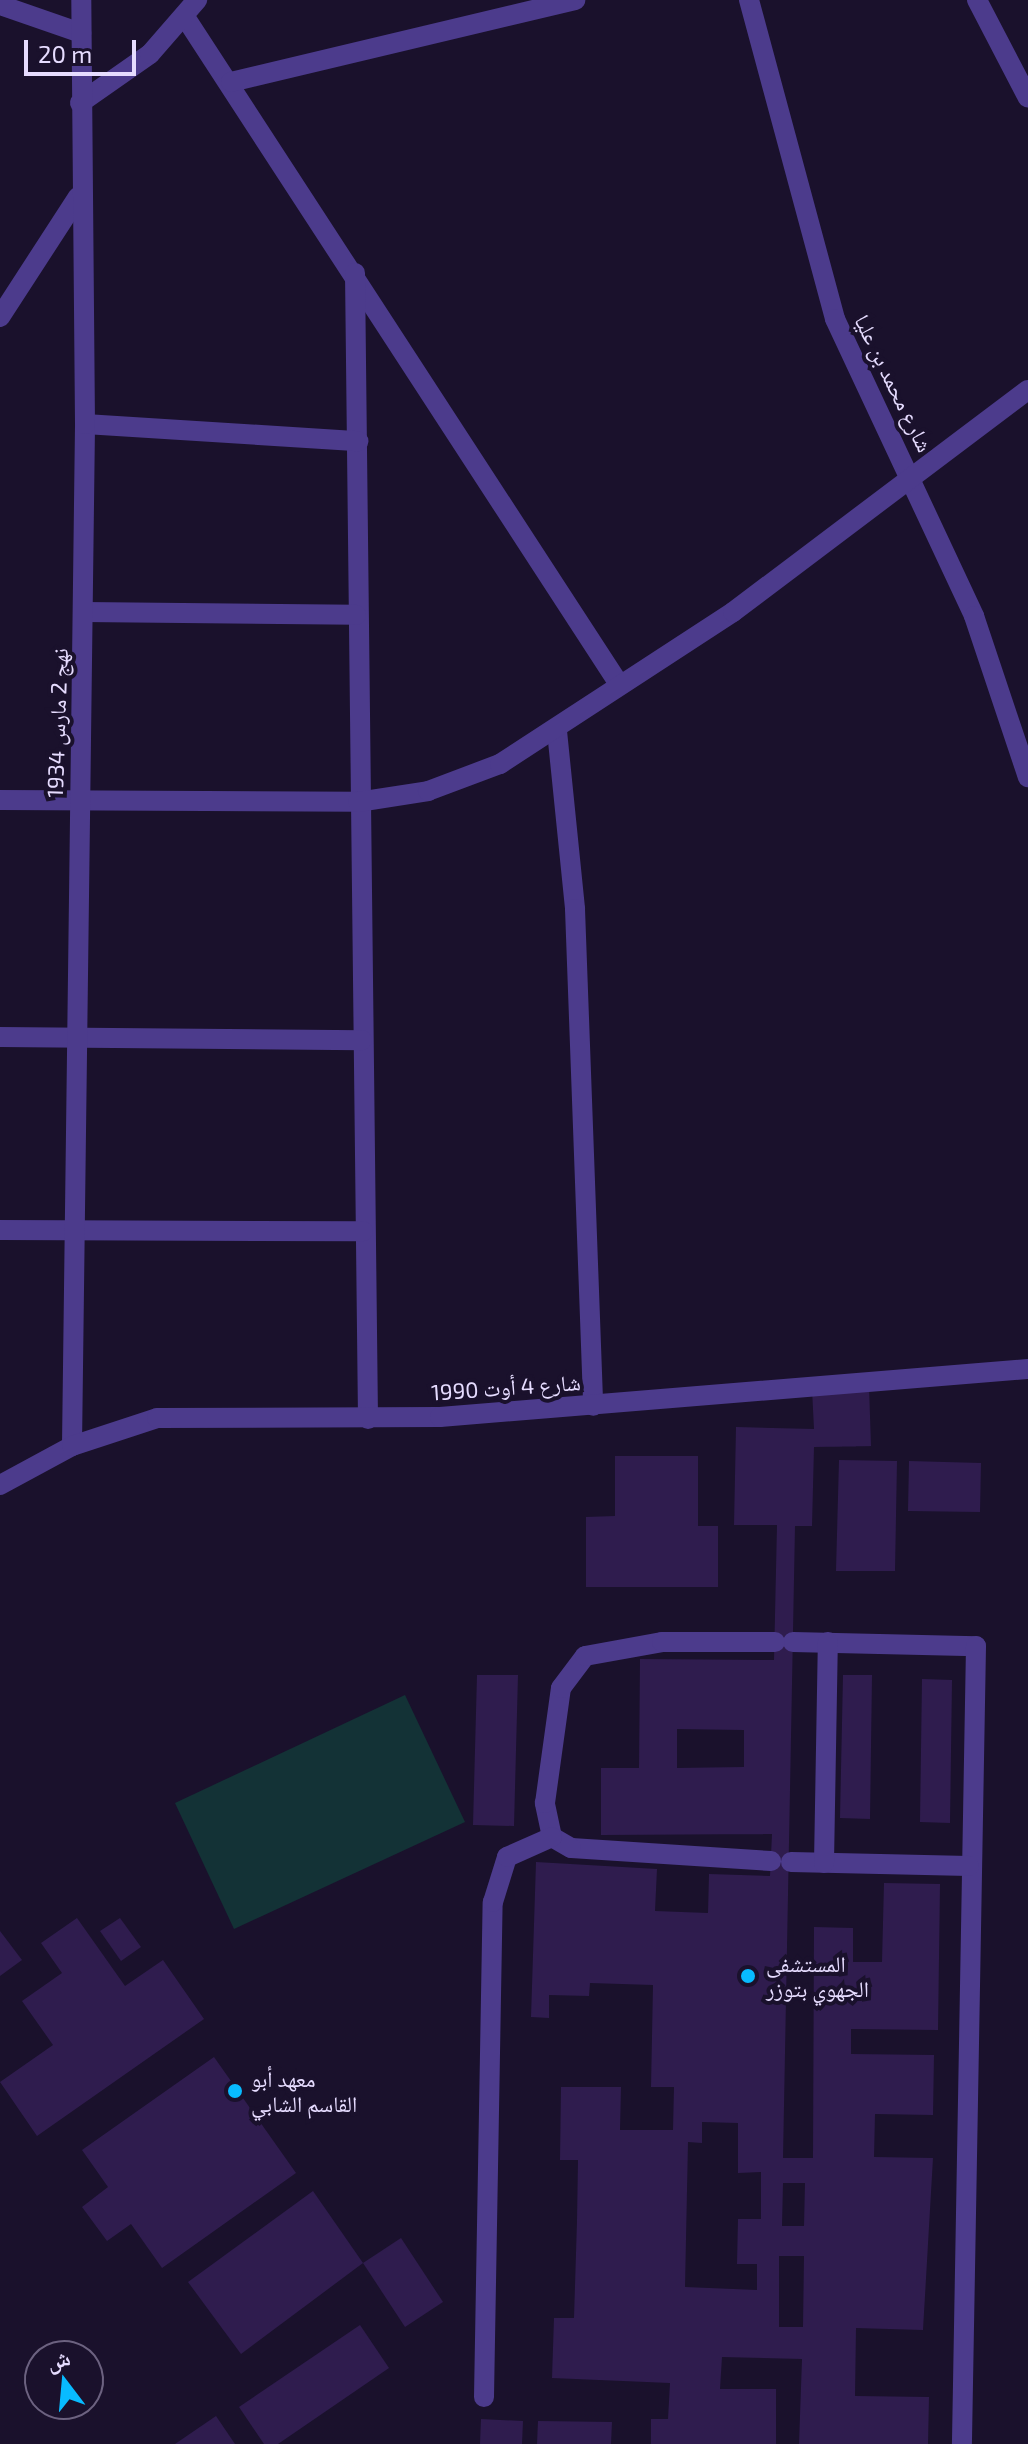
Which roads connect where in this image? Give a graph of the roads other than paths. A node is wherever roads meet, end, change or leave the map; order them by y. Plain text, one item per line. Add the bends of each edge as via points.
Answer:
1 (81, 0) edge
2 (575, 0) edge
3 (749, 0) edge
4 (977, 0) edge
5 (0, 5) edge
6 (191, 8) edge
7 (81, 33) junction
8 (231, 82) junction
9 (1028, 98) edge
10 (80, 103) junction
11 (78, 197) junction
12 (355, 273) junction
13 (0, 317) edge
14 (1028, 390) edge
15 (85, 424) junction
16 (358, 441) junction
17 (913, 476) junction
18 (84, 612) junction
19 (356, 615) junction
20 (619, 684) junction
21 (557, 731) junction
22 (1028, 777) edge
23 (0, 800) edge
24 (79, 802) junction
25 (358, 802) junction
26 (0, 1037) edge
27 (78, 1038) junction
28 (362, 1040) junction
29 (0, 1230) edge
30 (76, 1231) junction
31 (363, 1231) junction
32 (1028, 1369) edge
33 (593, 1406) junction
34 (368, 1419) junction
35 (72, 1446) junction
36 (4, 1479) edge
37 (828, 1642) junction
38 (552, 1837) junction
39 (824, 1863) junction
40 (969, 1866) junction
41 (484, 2397) dead end
42 (962, 2444) edge

1 - 7 street, نهج 2 مارس 1934
2 - 8 street
3 - 17 street, شارع محمد بن عليا via 835,319
4 - 9 street
5 - 7 street
6 - 8 street
6 - 10 street via 150,54
7 - 10 street, نهج 2 مارس 1934
8 - 12 street
10 - 11 street, نهج 2 مارس 1934
11 - 13 street
11 - 15 street, نهج 2 مارس 1934
12 - 16 street
12 - 20 street
14 - 17 street
15 - 16 street
15 - 18 street, نهج 2 مارس 1934
16 - 19 street
17 - 20 street via 733,612
17 - 22 street, شارع محمد بن عليا via 974,616
18 - 19 street
18 - 24 street, نهج 2 مارس 1934
19 - 25 street
20 - 21 street
21 - 25 street via 428,791
21 - 33 street via 575,909
23 - 24 street
24 - 25 street
24 - 27 street, نهج 2 مارس 1934
25 - 28 street
26 - 27 street
27 - 28 street
27 - 30 street, نهج 2 مارس 1934
28 - 31 street
29 - 30 street
30 - 31 street
30 - 35 street, نهج 2 مارس 1934
31 - 34 street
32 - 33 street, شارع 4 أوت 1990
33 - 34 street, شارع 4 أوت 1990
34 - 35 street, شارع 4 أوت 1990 via 169,1417
35 - 36 street, شارع 4 أوت 1990
37 - 38 street via 662,1642 585,1656 561,1688 545,1803
37 - 39 street
37 - 40 street via 976,1646
38 - 39 street via 571,1848
38 - 41 street via 507,1857 493,1902
39 - 40 street
40 - 42 street

